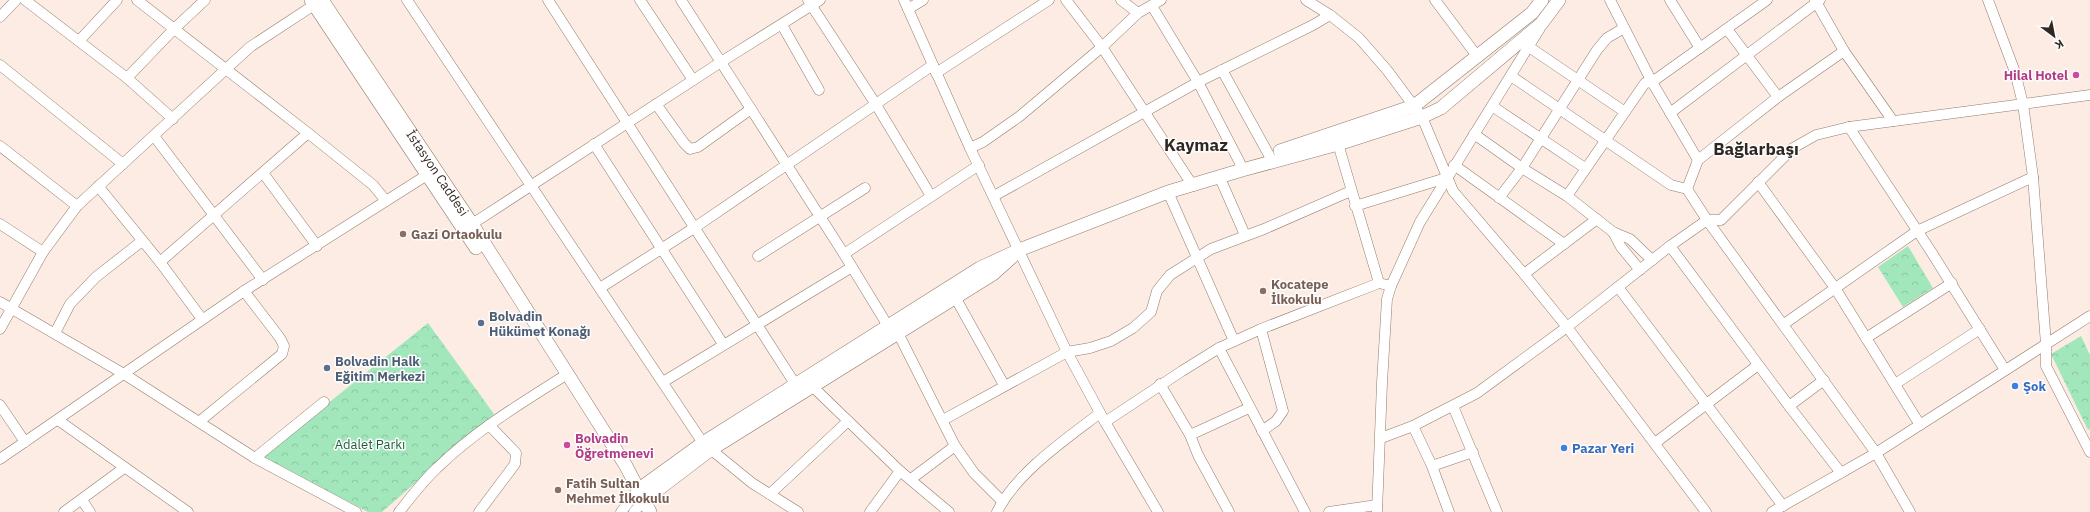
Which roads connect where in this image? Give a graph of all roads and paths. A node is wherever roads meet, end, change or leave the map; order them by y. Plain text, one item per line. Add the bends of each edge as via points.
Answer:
1 (16, 0) edge
2 (25, 0) edge
3 (117, 0) edge
4 (137, 0) edge
5 (205, 0) edge
6 (407, 0) edge
7 (548, 0) edge
8 (640, 0) edge
9 (681, 0) edge
10 (923, 0) edge
11 (1049, 0) edge
12 (1066, 0) edge
13 (1121, 0) edge
14 (1306, 0) edge
15 (1434, 0) edge
16 (1542, 0) edge
17 (1559, 0) edge
18 (1610, 0) edge
19 (1670, 0) edge
20 (1767, 0) edge
21 (1988, 0) edge
22 (317, 1) edge
23 (1817, 1) edge
24 (813, 2) edge
25 (1156, 3) edge
26 (906, 5) edge
27 (1138, 13) junction
28 (1330, 15) junction
29 (0, 18) edge
30 (1542, 24) junction
31 (782, 25) junction
32 (174, 28) junction
33 (1624, 28) junction
34 (1727, 29) junction
35 (80, 41) junction
36 (1102, 47) junction
37 (1529, 47) junction
38 (1700, 48) junction
39 (1844, 51) junction
40 (1746, 55) junction
41 (1477, 56) junction
42 (720, 62) junction
43 (0, 65) edge
44 (226, 67) junction
45 (934, 69) junction
46 (1222, 70) junction
47 (1511, 76) junction
48 (127, 78) junction
49 (693, 80) junction
50 (1578, 80) junction
51 (1198, 82) junction
52 (1652, 82) junction
53 (818, 90) dead end
54 (2090, 95) edge
55 (1778, 97) junction
56 (656, 104) junction
57 (875, 104) junction
58 (2023, 104) junction
59 (1492, 106) junction
60 (752, 109) junction
61 (1559, 110) junction
62 (1145, 112) junction
63 (1418, 112) junction
64 (1625, 112) junction
65 (1670, 113) junction
66 (173, 119) junction
67 (1893, 121) junction
68 (627, 122) junction
69 (1849, 127) junction
70 (308, 132) junction
71 (1474, 134) junction
72 (154, 136) junction
73 (1337, 139) junction
74 (1541, 139) junction
75 (1605, 141) junction
76 (594, 144) junction
77 (0, 146) edge
78 (970, 148) junction
79 (1269, 155) junction
80 (1698, 160) junction
81 (1240, 163) junction
82 (123, 164) junction
83 (786, 164) junction
84 (979, 165) junction
85 (1454, 165) junction
86 (1522, 168) junction
87 (1585, 168) junction
88 (263, 173) junction
89 (427, 175) junction
90 (2033, 177) junction
91 (1220, 178) junction
92 (1446, 178) junction
93 (1758, 182) junction
94 (1191, 183) junction
95 (530, 185) junction
96 (98, 186) junction
97 (865, 188) dead end
98 (1687, 189) junction
99 (1351, 190) junction
100 (1168, 192) junction
101 (932, 196) junction
102 (994, 196) junction
103 (1567, 196) junction
104 (1500, 198) junction
105 (386, 201) junction
106 (77, 206) junction
107 (1355, 206) junction
108 (215, 215) junction
109 (820, 217) junction
110 (1597, 219) junction
111 (1707, 220) junction
112 (0, 224) edge
113 (468, 227) junction
114 (694, 228) junction
115 (1917, 231) junction
116 (1613, 232) junction
117 (1245, 235) junction
118 (142, 241) junction
119 (1564, 244) junction
120 (317, 246) junction
121 (1670, 246) junction
122 (662, 248) junction
123 (1019, 250) junction
124 (43, 252) junction
125 (844, 254) junction
126 (758, 256) dead end
127 (1197, 257) junction
128 (1652, 260) junction
129 (160, 262) junction
130 (852, 267) junction
131 (1640, 270) junction
132 (1524, 274) junction
133 (263, 280) junction
134 (1380, 283) junction
135 (1952, 283) junction
136 (1391, 286) junction
137 (1618, 287) junction
138 (600, 288) junction
139 (1835, 288) junction
140 (244, 291) junction
141 (955, 297) junction
142 (0, 302) edge
143 (12, 308) junction
144 (2090, 316) edge
145 (202, 319) junction
146 (758, 324) junction
147 (1784, 324) junction
148 (1567, 327) junction
149 (0, 329) edge
150 (893, 329) junction
151 (1980, 329) junction
152 (1261, 330) junction
153 (55, 333) junction
154 (1866, 338) junction
155 (1234, 341) junction
156 (723, 344) junction
157 (2046, 344) junction
158 (1219, 348) junction
159 (1067, 352) junction
160 (1758, 365) junction
161 (2005, 370) junction
162 (124, 374) junction
163 (561, 378) junction
164 (1824, 380) junction
165 (663, 382) junction
166 (1160, 384) junction
167 (1895, 384) junction
168 (1004, 385) junction
169 (813, 387) junction
170 (798, 389) junction
171 (324, 402) dead end
172 (1707, 403) junction
173 (0, 404) edge
174 (1453, 406) junction
175 (1789, 406) junction
176 (1249, 408) junction
177 (1100, 413) junction
178 (58, 420) junction
179 (943, 420) junction
180 (200, 421) junction
181 (848, 421) junction
182 (1105, 422) junction
183 (489, 424) junction
184 (1920, 425) junction
185 (1413, 426) junction
186 (1262, 431) junction
187 (1190, 435) junction
188 (1381, 438) junction
189 (25, 442) junction
190 (1655, 444) junction
191 (955, 446) junction
192 (707, 447) junction
193 (1473, 452) junction
194 (2090, 452) edge
195 (1876, 453) junction
196 (0, 458) edge
197 (255, 458) junction
198 (1432, 466) junction
199 (124, 468) junction
200 (900, 471) junction
201 (1841, 473) junction
202 (911, 479) junction
203 (770, 494) junction
204 (82, 500) junction
205 (644, 501) edge
206 (1002, 501) junction
207 (1783, 506) junction
208 (1377, 508) edge
209 (1343, 510) edge
210 (186, 511) edge
211 (64, 512) edge
212 (90, 512) edge
213 (356, 512) edge
214 (399, 512) edge
215 (479, 512) edge
216 (621, 512) edge
217 (634, 512) edge
218 (798, 512) edge
219 (870, 512) edge
220 (949, 512) edge
221 (997, 512) edge
222 (1158, 512) edge
223 (1229, 512) edge
224 (1305, 512) edge
225 (1329, 512) edge
226 (1449, 512) edge
227 (1497, 512) edge
228 (1706, 512) edge
229 (1772, 512) edge
230 (1910, 512) edge

1 - 29 street
2 - 35 street
3 - 35 street
4 - 32 street
5 - 32 street
6 - 95 street
7 - 68 street
8 - 49 street
9 - 42 street
10 - 26 street
11 - 45 street
12 - 36 street
13 - 27 street
14 - 28 street
15 - 41 street
16 - 41 main road via 1532,12
17 - 30 main road
18 - 33 street
19 - 38 street
20 - 34 street
21 - 58 street via 2015,72
22 - 44 street via 250,47
22 - 89 main road
22 - 113 main road, İstasyon Caddesi
23 - 39 street
23 - 40 street
24 - 31 street
24 - 57 street
25 - 27 street
25 - 51 street
26 - 45 street
27 - 36 street
28 - 46 street
28 - 63 street via 1359,38
30 - 37 street
30 - 63 main road via 1441,108
31 - 42 street
31 - 53 street
32 - 44 street
32 - 48 street
33 - 50 street via 1607,38
33 - 52 street
34 - 38 street
34 - 40 street
35 - 48 street
36 - 62 street
36 - 78 street via 1020,116
37 - 47 street
37 - 50 street
38 - 52 street
39 - 55 street
39 - 67 street
40 - 55 street
40 - 65 street
41 - 63 main road
42 - 49 street
42 - 60 street
43 - 82 street
44 - 66 street
44 - 70 street
45 - 57 street
45 - 78 street
46 - 51 street
46 - 79 street
47 - 59 street
47 - 61 street
48 - 66 street
49 - 56 street
50 - 61 street
50 - 64 street
51 - 62 street
51 - 81 street
52 - 64 street via 1645,83
52 - 65 street
54 - 58 street
55 - 80 street
56 - 60 street via 690,149 698,147
56 - 68 street
57 - 83 street
57 - 101 street
58 - 67 street
58 - 90 street
59 - 71 street
59 - 74 street
60 - 83 street
61 - 74 street
61 - 75 street
62 - 94 street
62 - 102 street
63 - 73 main road
63 - 92 street
64 - 75 street
65 - 80 street
66 - 72 street
67 - 69 street
68 - 76 street
68 - 114 street
69 - 93 street via 1816,135 1793,148
69 - 115 street
70 - 88 street
70 - 105 street via 373,186
71 - 85 street
71 - 86 street
72 - 82 street
72 - 108 street
73 - 79 main road
73 - 91 main road
73 - 99 street
74 - 86 street
74 - 87 street
75 - 87 street
75 - 98 street via 1672,185
76 - 95 street
76 - 122 street
77 - 106 street
78 - 84 street
79 - 81 main road
80 - 98 street
81 - 94 main road
82 - 96 street
83 - 109 street
83 - 114 street
84 - 101 street
84 - 102 street
85 - 92 street
85 - 104 street
86 - 103 street
86 - 104 street
87 - 103 street
88 - 108 street
88 - 120 street
89 - 105 street
89 - 113 main road
90 - 115 street
90 - 157 street
91 - 94 main road
91 - 117 street
92 - 107 street
92 - 132 street via 1453,191
92 - 136 street via 1420,222
93 - 111 street via 1721,220
93 - 139 street
94 - 100 main road
95 - 113 street
95 - 138 street
96 - 106 street
96 - 118 street
97 - 109 street
98 - 111 street
99 - 107 street
99 - 117 street
100 - 123 main road
100 - 127 street
101 - 125 street
102 - 123 street
103 - 110 street
104 - 119 street
105 - 120 street
106 - 124 street
107 - 134 street
108 - 129 street
108 - 133 street
109 - 125 street
109 - 126 street
110 - 116 street
110 - 119 street
111 - 121 street
111 - 147 street
112 - 124 street
113 - 163 main road
113 - 205 main road, İstasyon Caddesi via 626,466
114 - 122 street
114 - 146 street
115 - 135 street
115 - 139 street
116 - 128 street via 1630,239
116 - 131 street via 1621,247
117 - 127 street
118 - 129 street
118 - 153 street via 96,277 74,300
119 - 132 street
120 - 133 street
121 - 128 street
121 - 160 street
122 - 138 street
122 - 156 street
123 - 141 main road via 993,274
123 - 150 main road via 980,268
123 - 159 street
124 - 143 street
125 - 130 street
127 - 155 street
127 - 159 street via 1170,275 1157,291 1151,312 1133,328 1090,348
128 - 131 street
129 - 145 street
130 - 146 street
130 - 150 street
131 - 137 street
132 - 148 street
133 - 140 street
134 - 136 street
134 - 152 street
135 - 151 street
135 - 154 street
136 - 188 street via 1387,299
137 - 148 street
137 - 172 street
138 - 165 street
139 - 147 street
139 - 154 street
140 - 145 street
140 - 180 street via 280,338 284,346 282,354
141 - 150 main road
141 - 168 street
142 - 143 street
143 - 149 street
143 - 153 street
144 - 157 street
145 - 162 street
146 - 156 street
146 - 170 street
147 - 164 street
148 - 174 street via 1477,393
148 - 190 street
150 - 169 main road
150 - 170 main road
150 - 179 street
151 - 161 street
151 - 167 street
152 - 155 street
152 - 186 street via 1283,410 1276,421
153 - 162 street
154 - 167 street
155 - 158 street
156 - 165 street
157 - 161 street
157 - 194 street via 2046,366
158 - 166 street
158 - 176 street
159 - 168 street
159 - 177 street
160 - 172 street
160 - 175 street
161 - 184 street
162 - 178 street
162 - 180 street
163 - 183 street
163 - 205 main road
164 - 175 street
164 - 195 street
165 - 192 street
166 - 182 street
166 - 187 street
167 - 184 street
168 - 179 street
169 - 170 main road
169 - 181 street
170 - 192 main road
171 - 197 street
172 - 190 street
172 - 207 street
173 - 189 street
174 - 185 street
174 - 193 street
175 - 201 street
176 - 186 street
176 - 187 street
177 - 182 street
177 - 206 street via 1044,455
178 - 189 street
178 - 199 street
179 - 191 street
180 - 197 street
181 - 200 street
181 - 203 street
182 - 222 street
183 - 214 street via 436,468
183 - 215 street via 516,453 517,458
184 - 195 street
185 - 188 street
185 - 198 street
186 - 224 street
187 - 223 street
188 - 208 street
189 - 196 street
190 - 228 street
191 - 202 street
191 - 206 street via 974,473
192 - 203 street
192 - 205 main road
193 - 198 street
193 - 227 street
195 - 201 street
195 - 230 street
197 - 213 street
198 - 226 street
199 - 204 street
199 - 210 street
200 - 202 street
200 - 219 street
201 - 207 street
202 - 220 street
203 - 218 street
204 - 211 street
204 - 212 street
205 - 216 street
205 - 217 street
206 - 221 street
207 - 229 street
208 - 209 street
209 - 225 street

